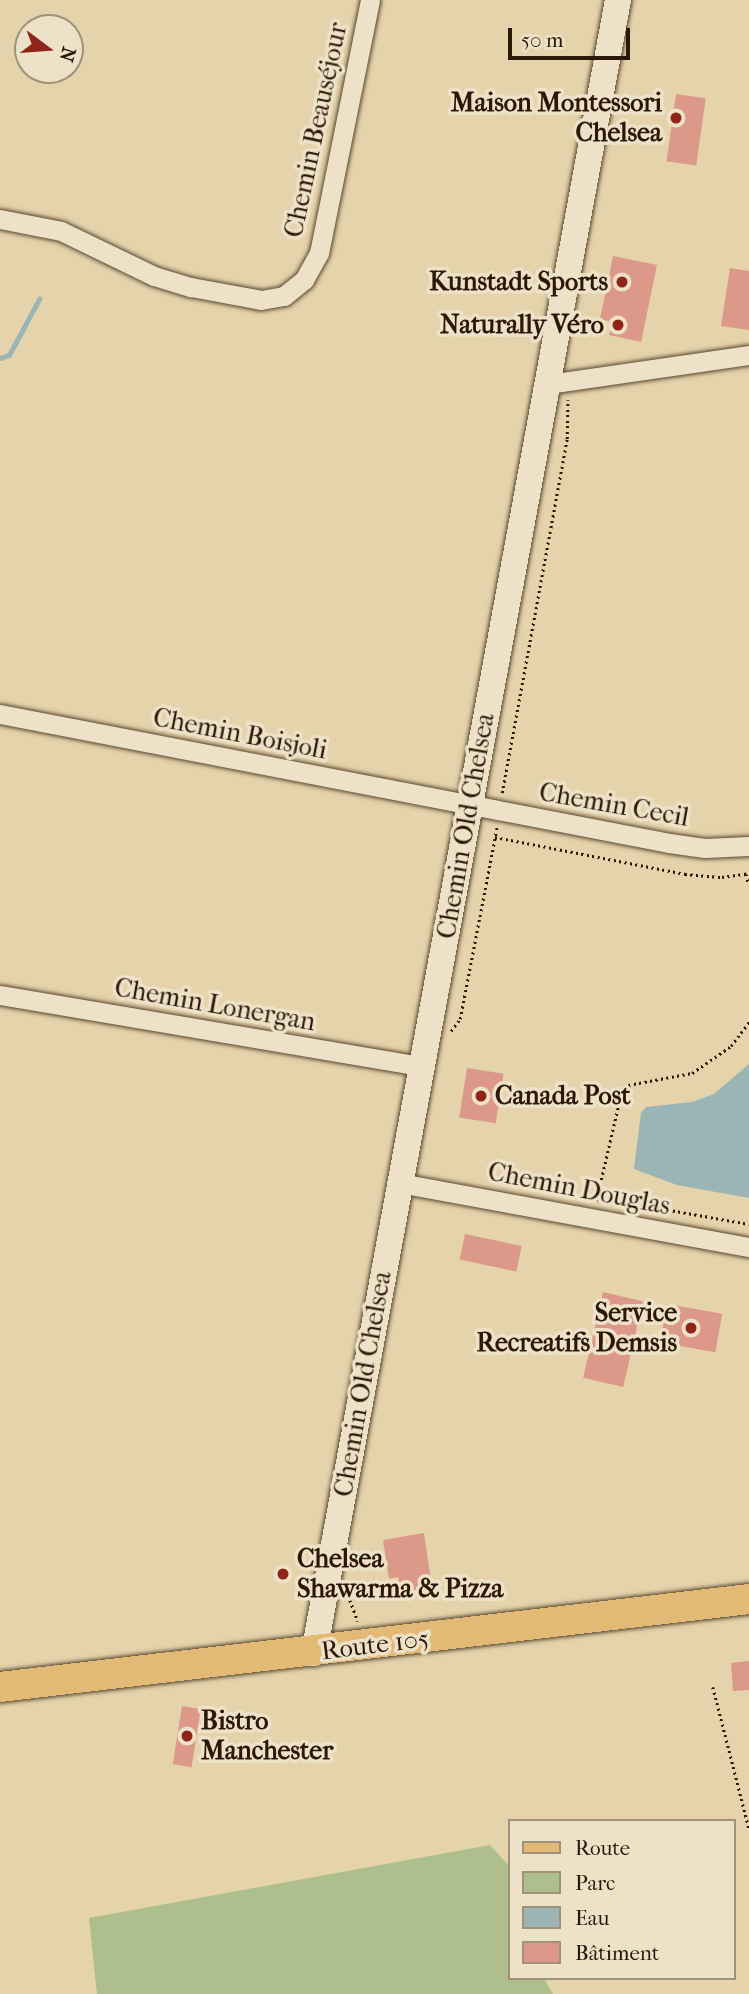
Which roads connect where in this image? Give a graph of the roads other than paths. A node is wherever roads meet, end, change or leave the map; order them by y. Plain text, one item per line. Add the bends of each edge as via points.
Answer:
1 (370, 0) edge
2 (618, 0) edge
3 (0, 219) edge
4 (749, 355) edge
5 (560, 382) junction
6 (0, 714) edge
7 (469, 806) junction
8 (749, 846) edge
9 (0, 995) edge
10 (422, 1066) junction
11 (400, 1183) junction
12 (749, 1247) edge
13 (749, 1599) edge
14 (314, 1653) junction
15 (0, 1687) edge

1 - 3 street, Chemin Beauséjour via 319,253 304,280 284,296 261,300 191,287 154,276 61,231
2 - 5 street, Chemin Old Chelsea
4 - 5 street
5 - 7 street, Chemin Old Chelsea
6 - 7 street, Chemin Boisjoli
7 - 8 street, Chemin Cecil via 681,845
7 - 10 street, Chemin Old Chelsea
9 - 10 street, Chemin Lonergan
10 - 11 street, Chemin Old Chelsea
11 - 12 street, Chemin Douglas
11 - 14 street, Chemin Old Chelsea
13 - 14 main road, Route 105
14 - 15 main road, Route 105

